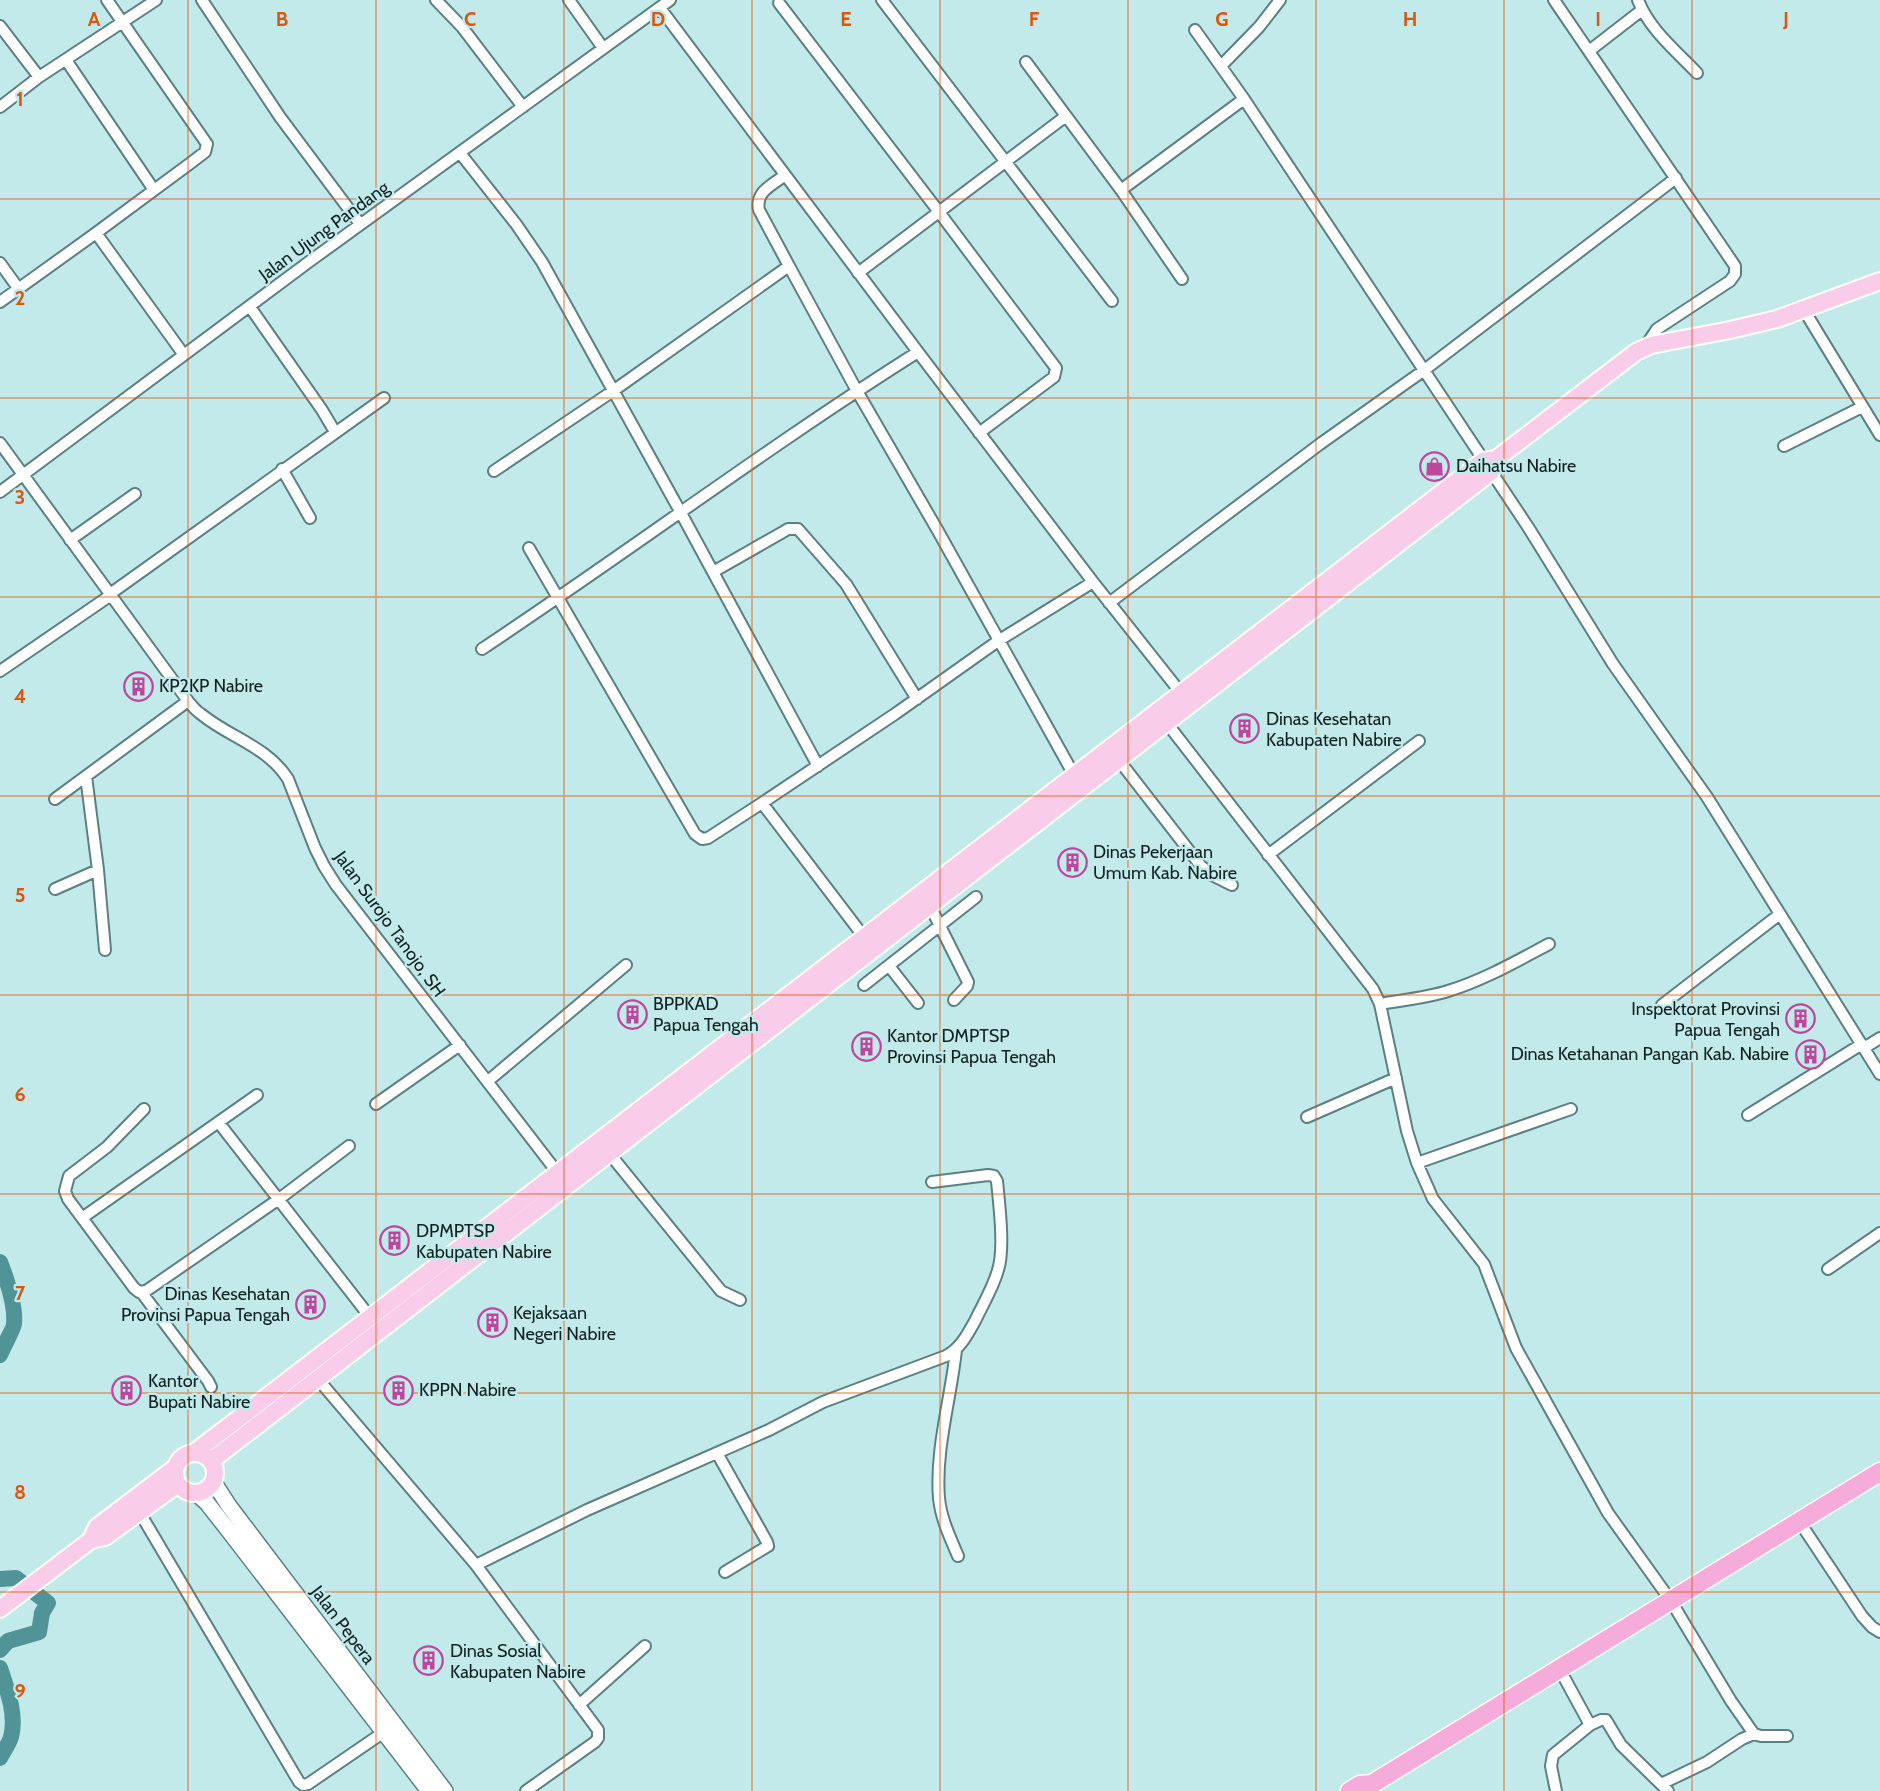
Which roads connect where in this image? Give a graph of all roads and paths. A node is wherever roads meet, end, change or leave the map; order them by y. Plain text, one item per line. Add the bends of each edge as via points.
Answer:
1 (107, 0) edge
2 (156, 0) edge
3 (202, 0) edge
4 (436, 0) edge
5 (569, 0) edge
6 (882, 0) edge
7 (1280, 0) edge
8 (1554, 0) edge
9 (663, 3) edge
10 (779, 3) dead end
11 (1640, 5) edge
12 (122, 21) junction
13 (0, 26) edge
14 (1195, 30) dead end
15 (603, 48) junction
16 (1589, 51) junction
17 (66, 60) junction
18 (1026, 62) dead end
19 (1221, 66) junction
20 (1697, 73) dead end
21 (39, 77) junction
22 (1244, 99) junction
23 (0, 106) edge
24 (523, 107) junction
25 (1066, 116) junction
26 (460, 153) junction
27 (1006, 160) junction
28 (784, 176) junction
29 (1676, 178) junction
30 (154, 190) junction
31 (1121, 190) junction
32 (939, 212) junction
33 (360, 224) junction
34 (96, 233) junction
35 (0, 263) edge
36 (789, 266) junction
37 (858, 273) junction
38 (1182, 279) dead end
39 (1880, 281) edge
40 (18, 288) junction
41 (1112, 301) dead end
42 (0, 302) edge
43 (250, 307) junction
44 (1804, 310) junction
45 (1645, 347) junction
46 (918, 352) junction
47 (184, 356) junction
48 (1423, 371) junction
49 (613, 391) junction
50 (857, 391) junction
51 (384, 398) dead end
52 (1862, 407) junction
53 (334, 432) junction
54 (979, 433) junction
55 (1880, 435) edge
56 (0, 443) edge
57 (1784, 446) dead end
58 (1490, 464) junction
59 (282, 469) junction
60 (494, 471) dead end
61 (23, 475) junction
62 (0, 492) edge
63 (135, 494) dead end
64 (681, 513) junction
65 (310, 518) dead end
66 (70, 540) junction
67 (529, 548) dead end
68 (712, 572) junction
69 (1093, 582) junction
70 (110, 595) junction
71 (558, 598) junction
72 (1109, 603) junction
73 (998, 641) junction
74 (482, 649) dead end
75 (0, 671) edge
76 (1181, 693) junction
77 (916, 699) junction
78 (188, 701) junction
79 (1166, 722) junction
80 (1419, 741) dead end
81 (1118, 759) junction
82 (818, 766) junction
83 (1074, 775) junction
84 (86, 776) junction
85 (55, 799) dead end
86 (762, 803) junction
87 (1268, 855) junction
88 (98, 870) junction
89 (1232, 885) dead end
90 (55, 889) dead end
91 (976, 897) dead end
92 (925, 899) junction
93 (1780, 914) junction
94 (940, 926) junction
95 (864, 936) junction
96 (1549, 944) dead end
97 (105, 950) dead end
98 (626, 965) dead end
99 (889, 966) junction
100 (864, 984) dead end
101 (954, 999) dead end
102 (918, 1003) dead end
103 (1380, 1004) junction
104 (1662, 1005) dead end
105 (1880, 1038) edge
106 (460, 1045) junction
107 (1863, 1046) junction
108 (1880, 1074) edge
109 (1396, 1078) junction
110 (488, 1081) junction
111 (257, 1095) dead end
112 (376, 1104) dead end
113 (144, 1109) dead end
114 (1571, 1109) dead end
115 (645, 1114) junction
116 (1748, 1115) dead end
117 (1307, 1117) dead end
118 (219, 1123) junction
119 (349, 1146) dead end
120 (609, 1153) junction
121 (1417, 1163) junction
122 (557, 1172) junction
123 (932, 1182) dead end
124 (279, 1199) junction
125 (82, 1218) junction
126 (1880, 1233) edge
127 (1828, 1269) dead end
128 (440, 1273) junction
129 (142, 1293) junction
130 (740, 1300) dead end
131 (370, 1317) junction
132 (956, 1350) junction
133 (317, 1378) junction
134 (211, 1386) dead end
135 (195, 1452) junction
136 (717, 1453) junction
137 (211, 1461) junction
138 (176, 1467) junction
139 (1880, 1472) edge
140 (213, 1481) junction
141 (178, 1484) junction
142 (196, 1493) junction
143 (140, 1513) junction
144 (1799, 1521) junction
145 (91, 1540) junction
146 (958, 1556) dead end
147 (476, 1565) junction
148 (724, 1572) dead end
149 (1671, 1601) junction
150 (0, 1608) edge
151 (1880, 1632) edge
152 (645, 1646) dead end
153 (336, 1658) junction
154 (1559, 1668) junction
155 (579, 1705) junction
156 (1590, 1725) junction
157 (384, 1732) junction
158 (1754, 1734) junction
159 (1787, 1736) dead end
160 (1370, 1788) edge
161 (1665, 1788) edge
162 (429, 1791) edge
163 (445, 1791) edge
164 (526, 1791) edge
165 (1350, 1791) edge
166 (1557, 1791) edge

1 - 12 street
2 - 12 street
3 - 33 street via 280,117
4 - 24 street via 462,27
5 - 15 street
6 - 27 street
7 - 19 street
8 - 16 street
9 - 15 street, Jalan Ujung Pandang
9 - 28 street
10 - 32 street
11 - 16 street
11 - 20 street via 1653,27
12 - 17 street
12 - 30 street via 207,144 205,152
13 - 21 street
14 - 19 street
15 - 24 street, Jalan Ujung Pandang
16 - 29 street
17 - 21 street
17 - 30 street
18 - 25 street
19 - 22 street
21 - 23 street
22 - 31 street
22 - 48 street
24 - 26 street, Jalan Ujung Pandang
25 - 27 street
25 - 31 street
26 - 33 street, Jalan Ujung Pandang
26 - 49 street via 536,252
27 - 32 street
27 - 41 street
28 - 36 street via 761,193 757,202
28 - 37 street
29 - 45 street via 1736,271 1730,280 1657,329
29 - 48 street
30 - 34 street
31 - 38 street
32 - 37 street
32 - 54 street via 1056,371 1054,377
33 - 43 street, Jalan Ujung Pandang
34 - 40 street
34 - 47 street
35 - 40 street
36 - 49 street
36 - 50 street
37 - 46 street
39 - 44 main road
40 - 42 street
43 - 47 street, Jalan Ujung Pandang
43 - 53 street
44 - 45 main road
44 - 52 street
45 - 58 main road
46 - 50 street
46 - 54 street
47 - 61 street, Jalan Ujung Pandang
48 - 58 street
48 - 72 street
49 - 60 street
49 - 64 street
50 - 64 street
50 - 73 street
51 - 53 street
52 - 55 street
52 - 57 street
53 - 59 street
54 - 69 street
56 - 61 street, Jalan Surojo Tanojo, SH
58 - 76 main road
58 - 79 main road
58 - 93 street via 1613,664 1707,796
59 - 65 street
59 - 70 street
61 - 62 street, Jalan Ujung Pandang
61 - 66 street, Jalan Surojo Tanojo, SH
63 - 66 street
64 - 68 street
64 - 71 street
66 - 70 street, Jalan Surojo Tanojo, SH
67 - 71 street
68 - 77 street via 788,529 798,529 846,584
68 - 82 street
69 - 72 street
69 - 73 street
70 - 75 street
70 - 78 street, Jalan Surojo Tanojo, SH
71 - 74 street
71 - 86 street via 698,837 708,838
72 - 76 street
73 - 77 street
73 - 83 street
76 - 83 main road
77 - 82 street
78 - 84 street
78 - 106 street, Jalan Surojo Tanojo, SH via 201,715 265,753 281,767 330,875
79 - 81 main road
79 - 87 street
80 - 87 street
81 - 89 street via 1201,866
81 - 92 main road
82 - 86 street
83 - 92 main road
84 - 85 street
84 - 88 street
86 - 95 street
87 - 103 street via 1373,988
88 - 90 street
88 - 97 street
91 - 94 street
92 - 94 street
92 - 95 main road
92 - 115 main road
93 - 104 street
93 - 107 street
94 - 99 street
94 - 101 street via 968,981
95 - 115 main road
96 - 103 street via 1449,991
98 - 110 street
99 - 100 street
99 - 102 street
103 - 109 street
105 - 107 street
106 - 110 street, Jalan Surojo Tanojo, SH
106 - 112 street
107 - 108 street
107 - 116 street
109 - 117 street
109 - 121 street
110 - 122 street, Jalan Surojo Tanojo, SH
111 - 118 street
113 - 125 street via 69,1176 65,1191
114 - 121 street
115 - 120 main road
115 - 122 main road
118 - 124 street
118 - 125 street
119 - 124 street
120 - 128 main road
120 - 130 street via 721,1291
121 - 149 street via 1436,1205 1484,1264 1516,1348 1608,1513
122 - 128 main road
123 - 132 street via 988,1175 996,1181 998,1270 982,1307
124 - 129 street
124 - 131 street
125 - 129 street
126 - 127 street
128 - 131 main road
128 - 133 main road
129 - 134 street
131 - 135 main road
132 - 136 street via 823,1402
132 - 146 street via 939,1500
133 - 137 main road
133 - 147 street
135 - 137 main road
135 - 138 main road via 182,1457
136 - 147 street via 587,1510
136 - 148 street via 768,1546
137 - 140 main road
138 - 141 main road
138 - 145 main road via 97,1527
139 - 144 highway
140 - 142 main road
140 - 153 main road, Jalan Pepera
141 - 142 main road
141 - 143 main road
142 - 153 main road, Jalan Pepera
143 - 145 main road via 105,1537
143 - 157 street via 299,1782 308,1784
144 - 149 highway
144 - 151 street via 1862,1616
145 - 150 main road
147 - 155 street
149 - 154 highway
149 - 158 street
152 - 155 street
153 - 157 main road, Jalan Pepera
153 - 163 main road, Jalan Pepera
154 - 156 street
154 - 160 highway
155 - 164 street via 598,1731 598,1738
156 - 161 street via 1606,1720 1621,1745
156 - 166 street via 1553,1755 1551,1766
157 - 162 main road, Jalan Pepera
158 - 159 street
158 - 161 street
160 - 165 highway via 1360,1785

